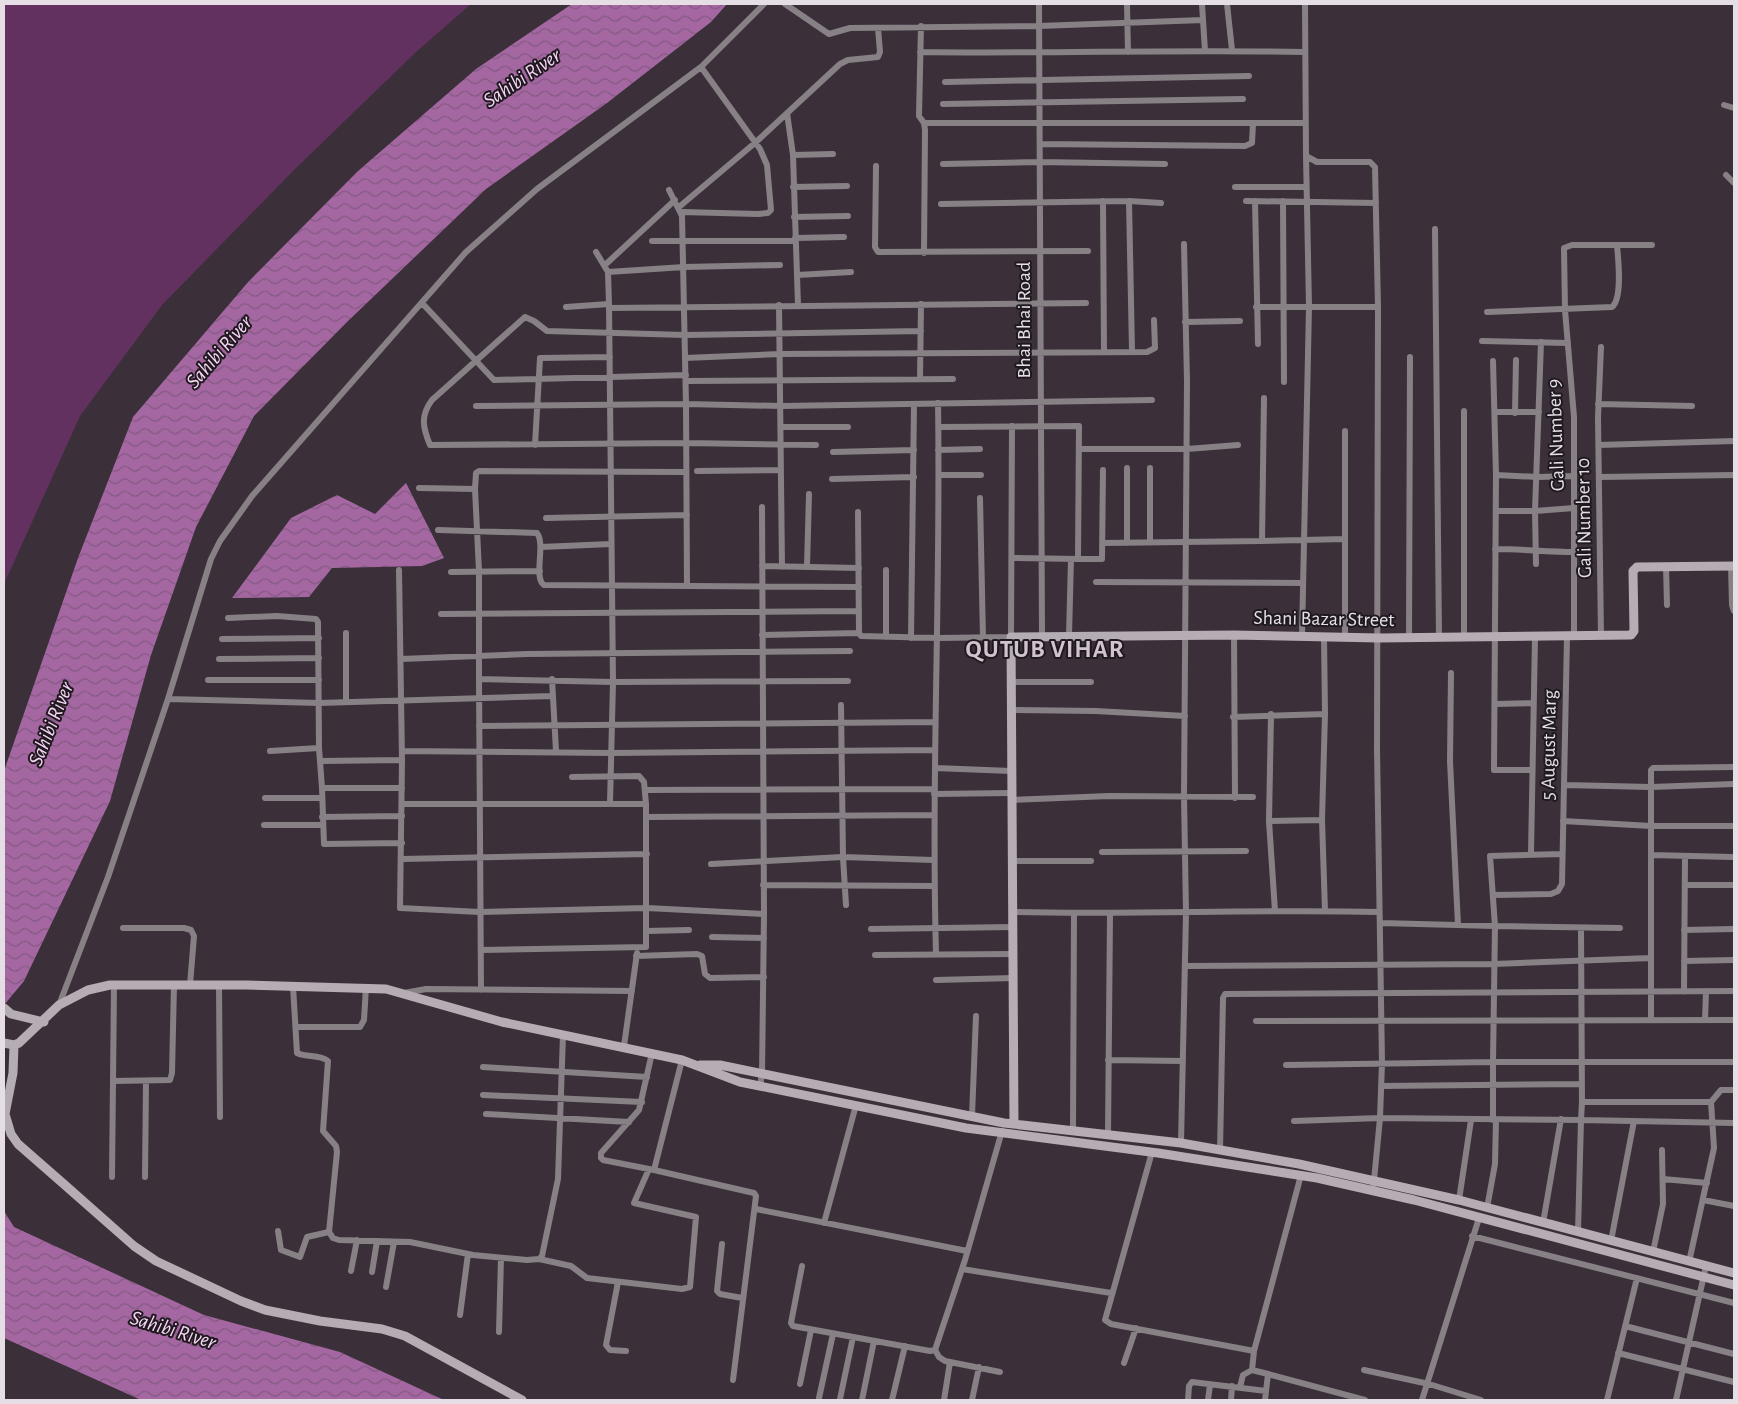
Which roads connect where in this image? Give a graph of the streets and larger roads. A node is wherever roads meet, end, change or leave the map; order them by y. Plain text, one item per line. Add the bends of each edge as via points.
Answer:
1 (764, 4) edge
2 (785, 4) edge
3 (1039, 4) edge
4 (1126, 4) edge
5 (1202, 4) edge
6 (1227, 4) edge
7 (1305, 4) edge
8 (1203, 20) junction
9 (1127, 23) junction
10 (921, 26) junction
11 (1039, 26) junction
12 (878, 28) junction
13 (1232, 50) junction
14 (1205, 51) junction
15 (920, 52) junction
16 (1128, 52) junction
17 (1304, 52) junction
18 (1039, 54) junction
19 (702, 67) junction
20 (1250, 76) dead end
21 (1039, 80) junction
22 (945, 82) dead end
23 (1243, 99) dead end
24 (1039, 102) junction
25 (943, 104) dead end
26 (1724, 105) dead end
27 (1734, 108) edge
28 (787, 113) junction
29 (1039, 123) junction
30 (924, 124) junction
31 (1253, 124) junction
32 (1305, 124) junction
33 (756, 142) junction
34 (1040, 144) junction
35 (833, 154) dead end
36 (793, 155) junction
37 (1306, 156) junction
38 (1040, 162) junction
39 (943, 164) dead end
40 (1165, 164) dead end
41 (876, 166) dead end
42 (1726, 175) dead end
43 (1734, 183) edge
44 (847, 186) dead end
45 (1306, 186) junction
46 (793, 187) junction
47 (1235, 187) dead end
48 (669, 190) dead end
49 (675, 200) junction
50 (1103, 201) junction
51 (1129, 201) junction
52 (1246, 201) dead end
53 (1255, 201) junction
54 (1283, 201) junction
55 (1306, 201) junction
56 (1040, 202) junction
57 (1162, 203) dead end
58 (1376, 203) junction
59 (941, 204) dead end
60 (680, 210) junction
61 (848, 216) dead end
62 (794, 217) junction
63 (1435, 228) dead end
64 (844, 237) dead end
65 (795, 239) junction
66 (652, 241) dead end
67 (683, 241) junction
68 (1184, 244) dead end
69 (1617, 245) junction
70 (1652, 245) dead end
71 (1040, 251) junction
72 (1088, 251) dead end
73 (596, 252) dead end
74 (924, 252) junction
75 (780, 265) dead end
76 (684, 267) junction
77 (606, 268) junction
78 (851, 272) dead end
79 (797, 275) junction
80 (422, 303) junction
81 (1040, 303) junction
82 (1086, 303) dead end
83 (921, 304) junction
84 (779, 305) junction
85 (798, 305) junction
86 (609, 306) junction
87 (685, 306) junction
88 (566, 307) dead end
89 (1282, 307) junction
90 (1309, 307) junction
91 (1378, 307) junction
92 (1256, 308) junction
93 (1565, 310) junction
94 (1487, 312) dead end
95 (1154, 320) dead end
96 (1185, 322) junction
97 (1240, 322) dead end
98 (610, 332) junction
99 (921, 332) junction
100 (780, 333) junction
101 (685, 335) junction
102 (1482, 341) dead end
103 (1540, 342) junction
104 (1568, 343) junction
105 (1258, 344) dead end
106 (1601, 347) dead end
107 (1132, 351) junction
108 (1040, 352) junction
109 (1104, 352) junction
110 (920, 353) junction
111 (780, 354) junction
112 (610, 357) junction
113 (1410, 357) dead end
114 (686, 358) junction
115 (1516, 360) dead end
116 (1493, 361) dead end
117 (476, 362) junction
118 (610, 376) junction
119 (538, 378) junction
120 (686, 378) junction
121 (920, 379) junction
122 (953, 379) dead end
123 (781, 380) junction
124 (1284, 382) dead end
125 (1264, 398) dead end
126 (1152, 400) dead end
127 (1040, 402) junction
128 (938, 403) junction
129 (686, 404) junction
130 (914, 404) junction
131 (1598, 404) junction
132 (537, 405) junction
133 (610, 405) junction
134 (476, 406) dead end
135 (781, 406) junction
136 (1692, 406) dead end
137 (1464, 411) dead end
138 (1495, 412) junction
139 (1540, 412) junction
140 (1515, 413) junction
141 (939, 426) junction
142 (1012, 426) junction
143 (1040, 426) junction
144 (780, 427) junction
145 (848, 427) dead end
146 (1345, 431) dead end
147 (1734, 441) edge
148 (686, 443) junction
149 (535, 444) junction
150 (781, 444) junction
151 (610, 445) junction
152 (816, 445) dead end
153 (1599, 445) junction
154 (1238, 446) dead end
155 (980, 449) dead end
156 (1079, 449) junction
157 (1187, 449) junction
158 (914, 450) junction
159 (938, 450) junction
160 (832, 452) dead end
161 (1127, 468) dead end
162 (1150, 468) dead end
163 (781, 470) junction
164 (1103, 470) dead end
165 (697, 471) dead end
166 (611, 472) junction
167 (686, 472) junction
168 (939, 475) junction
169 (1496, 475) junction
170 (1734, 475) edge
171 (980, 476) dead end
172 (1574, 476) junction
173 (914, 477) junction
174 (1538, 477) junction
175 (1600, 477) junction
176 (832, 480) dead end
177 (419, 488) dead end
178 (474, 488) junction
179 (809, 494) dead end
180 (980, 498) dead end
181 (762, 507) dead end
182 (1574, 508) junction
183 (1496, 510) junction
184 (1535, 511) junction
185 (858, 512) dead end
186 (686, 514) junction
187 (611, 516) junction
188 (546, 518) dead end
189 (438, 530) dead end
190 (477, 530) junction
191 (1345, 539) junction
192 (1187, 541) junction
193 (1262, 541) junction
194 (1304, 541) junction
195 (1150, 542) junction
196 (1103, 543) junction
197 (1127, 543) junction
198 (611, 544) junction
199 (540, 547) junction
200 (1495, 549) junction
201 (1536, 551) junction
202 (1574, 552) junction
203 (1012, 558) junction
204 (1042, 559) junction
205 (1075, 559) junction
206 (1536, 564) dead end
207 (762, 566) junction
208 (1666, 566) junction
209 (1732, 566) edge
210 (782, 567) junction
211 (807, 567) junction
212 (859, 568) junction
213 (399, 570) dead end
214 (886, 570) dead end
215 (479, 571) junction
216 (540, 571) junction
217 (451, 572) dead end
218 (1096, 582) dead end
219 (1187, 582) junction
220 (1303, 583) junction
221 (612, 585) junction
222 (687, 586) junction
223 (762, 586) junction
224 (859, 587) junction
225 (1667, 605) dead end
226 (859, 611) junction
227 (1734, 611) edge
228 (612, 612) junction
229 (762, 612) junction
230 (441, 614) dead end
231 (478, 614) junction
232 (228, 618) dead end
233 (346, 633) dead end
234 (859, 633) junction
235 (1187, 634) junction
236 (1234, 634) junction
237 (762, 635) junction
238 (886, 636) junction
239 (1011, 636) junction
240 (1042, 636) junction
241 (1069, 636) junction
242 (1302, 636) junction
243 (1601, 636) junction
244 (1324, 637) junction
245 (1570, 637) junction
246 (319, 638) junction
247 (911, 638) junction
248 (938, 638) junction
249 (983, 638) junction
250 (1345, 638) junction
251 (1379, 638) junction
252 (1409, 638) junction
253 (1440, 638) junction
254 (1464, 638) junction
255 (1496, 638) junction
256 (1535, 638) junction
257 (222, 639) dead end
258 (850, 651) dead end
259 (612, 654) junction
260 (762, 654) junction
261 (478, 655) junction
262 (319, 658) junction
263 (219, 659) dead end
264 (401, 659) junction
265 (1451, 673) dead end
266 (479, 679) junction
267 (552, 679) junction
268 (208, 680) dead end
269 (319, 680) junction
270 (848, 680) dead end
271 (613, 682) junction
272 (762, 682) junction
273 (1010, 682) junction
274 (1091, 682) dead end
275 (553, 696) junction
276 (168, 699) junction
277 (479, 699) junction
278 (401, 701) junction
279 (346, 702) junction
280 (1533, 703) junction
281 (319, 704) junction
282 (1496, 704) junction
283 (841, 705) dead end
284 (1011, 710) junction
285 (1271, 714) junction
286 (1325, 714) junction
287 (1185, 716) junction
288 (1233, 717) junction
289 (934, 722) junction
290 (762, 723) junction
291 (554, 724) junction
292 (611, 724) junction
293 (841, 724) junction
294 (478, 726) junction
295 (319, 748) junction
296 (935, 750) junction
297 (270, 751) dead end
298 (402, 751) junction
299 (479, 751) junction
300 (556, 751) junction
301 (841, 751) junction
302 (762, 752) junction
303 (611, 753) junction
304 (402, 760) junction
305 (321, 761) junction
306 (1734, 767) edge
307 (935, 768) junction
308 (1012, 770) junction
309 (1532, 770) junction
310 (610, 776) junction
311 (572, 777) dead end
312 (1734, 784) edge
313 (1565, 785) junction
314 (1651, 787) junction
315 (322, 788) junction
316 (402, 788) junction
317 (843, 789) junction
318 (645, 790) junction
319 (762, 790) junction
320 (934, 792) junction
321 (1184, 796) junction
322 (1011, 797) junction
323 (1253, 797) dead end
324 (265, 798) dead end
325 (322, 798) junction
326 (1235, 798) junction
327 (610, 803) junction
328 (402, 804) junction
329 (646, 804) junction
330 (479, 805) junction
331 (842, 815) junction
332 (933, 815) junction
333 (402, 816) junction
334 (322, 817) junction
335 (646, 817) junction
336 (763, 817) junction
337 (1322, 820) junction
338 (1269, 821) junction
339 (1563, 821) junction
340 (264, 825) dead end
341 (323, 825) junction
342 (1651, 826) junction
343 (1734, 826) edge
344 (402, 843) junction
345 (1246, 851) dead end
346 (1102, 852) dead end
347 (1184, 852) junction
348 (647, 854) junction
349 (1531, 854) junction
350 (1562, 854) junction
351 (1651, 855) junction
352 (480, 856) junction
353 (1685, 856) junction
354 (843, 857) junction
355 (1732, 857) dead end
356 (402, 859) junction
357 (933, 860) junction
358 (1012, 861) junction
359 (1091, 861) dead end
360 (763, 862) junction
361 (712, 864) dead end
362 (845, 885) junction
363 (1684, 885) junction
364 (1732, 885) dead end
365 (763, 886) junction
366 (934, 886) junction
367 (1493, 895) junction
368 (846, 905) dead end
369 (647, 908) junction
370 (1275, 911) junction
371 (1325, 911) junction
372 (480, 912) junction
373 (1013, 912) junction
374 (1380, 912) junction
375 (1074, 913) junction
376 (1186, 913) junction
377 (764, 914) junction
378 (1110, 914) junction
379 (1380, 923) junction
380 (1458, 925) junction
381 (935, 926) junction
382 (1495, 926) junction
383 (1013, 927) junction
384 (123, 928) dead end
385 (871, 928) dead end
386 (1581, 928) junction
387 (1620, 928) dead end
388 (1734, 929) edge
389 (689, 930) dead end
390 (1684, 930) junction
391 (647, 931) junction
392 (712, 937) dead end
393 (764, 938) junction
394 (481, 950) junction
395 (637, 952) junction
396 (936, 954) junction
397 (1014, 954) junction
398 (875, 955) dead end
399 (1651, 958) junction
400 (1581, 960) junction
401 (1734, 960) edge
402 (1684, 961) junction
403 (1494, 964) junction
404 (1381, 965) junction
405 (1185, 966) junction
406 (764, 977) junction
407 (1014, 978) junction
408 (936, 980) dead end
409 (174, 984) junction
410 (190, 984) junction
411 (114, 985) junction
412 (220, 985) junction
413 (293, 986) junction
414 (366, 987) junction
415 (481, 990) junction
416 (632, 991) junction
417 (1494, 992) junction
418 (1651, 992) junction
419 (1684, 992) junction
420 (1706, 992) junction
421 (1734, 992) edge
422 (1382, 993) junction
423 (1582, 993) junction
424 (402, 994) junction
425 (59, 1006) junction
426 (4, 1009) edge
427 (976, 1016) dead end
428 (1581, 1020) junction
429 (1651, 1020) junction
430 (1705, 1020) junction
431 (1734, 1020) edge
432 (1256, 1021) dead end
433 (1493, 1021) junction
434 (44, 1022) junction
435 (1380, 1022) junction
436 (296, 1027) junction
437 (563, 1035) junction
438 (4, 1043) edge
439 (14, 1045) junction
440 (624, 1046) junction
441 (652, 1052) junction
442 (682, 1060) junction
443 (1108, 1060) junction
444 (1183, 1060) junction
445 (1493, 1062) junction
446 (1583, 1062) junction
447 (1734, 1062) edge
448 (1382, 1063) junction
449 (698, 1065) junction
450 (1286, 1066) dead end
451 (483, 1067) dead end
452 (560, 1072) junction
453 (762, 1074) junction
454 (647, 1077) junction
455 (114, 1081) junction
456 (146, 1082) junction
457 (1582, 1084) junction
458 (1493, 1085) junction
459 (760, 1086) junction
460 (1381, 1086) junction
461 (1734, 1090) edge
462 (483, 1095) dead end
463 (560, 1098) junction
464 (642, 1102) junction
465 (1582, 1102) junction
466 (1711, 1102) junction
467 (856, 1105) junction
468 (486, 1114) dead end
469 (972, 1116) junction
470 (220, 1117) dead end
471 (1380, 1118) junction
472 (560, 1119) junction
473 (1561, 1119) junction
474 (1471, 1120) junction
475 (1495, 1120) junction
476 (1582, 1120) junction
477 (1294, 1121) dead end
478 (1634, 1121) junction
479 (629, 1122) junction
480 (1713, 1122) junction
481 (1004, 1123) junction
482 (1734, 1123) edge
483 (1014, 1124) junction
484 (1072, 1129) junction
485 (1002, 1134) junction
486 (1108, 1135) junction
487 (1181, 1143) junction
488 (1662, 1150) dead end
489 (1220, 1151) junction
490 (1152, 1152) junction
491 (651, 1169) junction
492 (1301, 1176) junction
493 (112, 1177) dead end
494 (145, 1177) dead end
495 (1663, 1179) junction
496 (1707, 1183) junction
497 (1374, 1187) junction
498 (1459, 1200) junction
499 (1704, 1200) junction
500 (1734, 1206) edge
501 (1487, 1208) junction
502 (756, 1209) junction
503 (1478, 1218) junction
504 (824, 1222) junction
505 (1542, 1223) junction
506 (278, 1231) dead end
507 (329, 1232) junction
508 (1578, 1232) junction
509 (1472, 1236) junction
510 (357, 1240) junction
511 (377, 1241) junction
512 (1611, 1241) junction
513 (394, 1242) junction
514 (722, 1244) dead end
515 (967, 1251) junction
516 (1653, 1252) junction
517 (468, 1254) junction
518 (501, 1258) junction
519 (539, 1259) junction
520 (1689, 1262) junction
521 (802, 1266) dead end
522 (1706, 1266) junction
523 (962, 1268) junction
524 (351, 1271) dead end
525 (372, 1272) dead end
526 (1734, 1273) edge
527 (1703, 1277) junction
528 (1637, 1278) junction
529 (618, 1282) junction
530 (1734, 1285) edge
531 (386, 1287) dead end
532 (1699, 1293) junction
533 (1111, 1294) junction
534 (742, 1298) junction
535 (1734, 1302) edge
536 (460, 1315) dead end
537 (1625, 1326) junction
538 (1136, 1328) junction
539 (811, 1330) junction
540 (499, 1332) dead end
541 (833, 1334) junction
542 (853, 1337) junction
543 (874, 1341) junction
544 (1690, 1343) junction
545 (905, 1346) junction
546 (935, 1350) junction
547 (626, 1351) dead end
548 (1254, 1351) junction
549 (1618, 1353) junction
550 (1734, 1354) edge
551 (950, 1362) junction
552 (1124, 1364) dead end
553 (979, 1367) junction
554 (1684, 1369) junction
555 (1252, 1370) junction
556 (1364, 1370) dead end
557 (1000, 1372) dead end
558 (1268, 1374) junction
559 (733, 1380) dead end
560 (1734, 1382) edge
561 (800, 1384) dead end
562 (1427, 1384) junction
563 (1210, 1385) junction
564 (1236, 1387) junction
565 (1266, 1391) junction
566 (819, 1398) dead end
567 (840, 1399) edge
568 (522, 1400) edge
569 (862, 1400) edge
570 (892, 1400) edge
571 (944, 1400) edge
572 (972, 1400) edge
573 (1188, 1400) edge
574 (1208, 1400) edge
575 (1231, 1400) edge
576 (1265, 1400) edge
577 (1365, 1400) edge
578 (1422, 1400) edge
579 (1482, 1400) edge
580 (1607, 1400) edge
581 (1676, 1400) edge

1 - 19 street
2 - 12 street via 829,34 844,28
3 - 11 street, Bhai Bhai Road
4 - 9 street
5 - 8 street
6 - 13 street
7 - 17 street
8 - 9 street
8 - 14 street
9 - 11 street
9 - 16 street
10 - 11 street
10 - 12 street
10 - 15 street
11 - 18 street, Bhai Bhai Road
12 - 28 street via 878,57 840,64
13 - 14 street
13 - 17 street
14 - 16 street
15 - 18 street
15 - 30 street via 919,116
16 - 18 street
17 - 32 street
18 - 21 street, Bhai Bhai Road
19 - 33 street
19 - 80 street via 513,208 466,252
20 - 21 street
21 - 22 street
21 - 24 street, Bhai Bhai Road
23 - 24 street
24 - 25 street
24 - 29 street, Bhai Bhai Road
26 - 27 street
28 - 33 street
28 - 36 street
29 - 30 street
29 - 31 street
29 - 34 street, Bhai Bhai Road
30 - 74 street
31 - 32 street
31 - 34 street via 1252,143 1245,146
32 - 37 street
33 - 60 street
33 - 60 street via 766,165 771,212
34 - 38 street, Bhai Bhai Road
35 - 36 street
36 - 46 street
37 - 45 street
37 - 58 street via 1317,162 1374,164
38 - 39 street
38 - 40 street
38 - 56 street, Bhai Bhai Road
41 - 74 street via 876,249 881,252
42 - 43 street
44 - 46 street
45 - 47 street
45 - 55 street
46 - 62 street
48 - 49 street
49 - 60 street
49 - 77 street
50 - 51 street
50 - 56 street
50 - 109 street
51 - 57 street
51 - 107 street
52 - 53 street
53 - 54 street
53 - 92 street
54 - 55 street
54 - 89 street
55 - 58 street
55 - 90 street
56 - 59 street
56 - 71 street, Bhai Bhai Road
58 - 91 street
60 - 67 street
61 - 62 street
62 - 65 street
63 - 253 street
64 - 65 street
65 - 67 street
65 - 79 street
66 - 67 street
67 - 76 street
68 - 96 street
69 - 70 street
69 - 93 street via 1618,292 1615,304 1606,308
69 - 93 street, Gali Number 9 via 1572,244 1564,248
71 - 72 street
71 - 74 street
71 - 81 street, Bhai Bhai Road
73 - 77 street
75 - 76 street
76 - 77 street
76 - 87 street
77 - 86 street
78 - 79 street
79 - 85 street
80 - 117 street
80 - 276 street via 258,488 220,541 208,568
81 - 82 street
81 - 83 street
81 - 108 street, Bhai Bhai Road
83 - 85 street
83 - 99 street
84 - 85 street
84 - 87 street
84 - 100 street
86 - 87 street
86 - 88 street
86 - 98 street
87 - 101 street
89 - 90 street
89 - 92 street
89 - 124 street
90 - 91 street
90 - 194 street
91 - 251 street
92 - 105 street
93 - 94 street
93 - 104 street, Gali Number 9
95 - 107 street via 1155,348 1147,352
96 - 97 street
96 - 157 street
98 - 101 street
98 - 112 street
98 - 117 street via 546,331 525,317
99 - 100 street
99 - 110 street
100 - 101 street
100 - 111 street
101 - 114 street
102 - 103 street
103 - 104 street
103 - 139 street
104 - 172 street, Gali Number 9 via 1574,417
106 - 131 street
107 - 109 street
108 - 109 street
108 - 110 street
108 - 127 street, Bhai Bhai Road
110 - 111 street
110 - 121 street
111 - 114 street
111 - 123 street
112 - 118 street
112 - 119 street via 542,357
113 - 252 street
114 - 120 street
115 - 140 street
116 - 138 street
117 - 119 street via 494,380
117 - 149 street via 426,408 423,421 430,445
118 - 119 street
118 - 120 street
118 - 133 street
119 - 132 street
120 - 123 street
120 - 129 street
121 - 122 street
121 - 123 street
123 - 135 street
125 - 193 street
126 - 127 street
127 - 128 street
127 - 143 street, Bhai Bhai Road
128 - 130 street
128 - 141 street
129 - 133 street
129 - 135 street
129 - 148 street
130 - 135 street
130 - 158 street
131 - 136 street
131 - 153 street
132 - 133 street
132 - 134 street
132 - 149 street
133 - 151 street
135 - 144 street
137 - 254 street
138 - 140 street
138 - 169 street
139 - 140 street
139 - 174 street
141 - 142 street
141 - 159 street
142 - 143 street
142 - 203 street
143 - 156 street via 1079,426
143 - 204 street, Bhai Bhai Road
144 - 145 street
144 - 150 street
146 - 191 street
147 - 153 street, Gali Number 10
148 - 150 street
148 - 151 street
148 - 167 street
149 - 151 street
150 - 152 street
150 - 163 street
151 - 166 street
153 - 175 street, Gali Number 10
154 - 157 street
155 - 159 street
156 - 157 street
156 - 205 street
157 - 192 street
158 - 160 street
158 - 173 street
159 - 168 street
161 - 197 street
162 - 195 street
163 - 165 street
163 - 210 street
164 - 196 street
166 - 167 street
166 - 178 street via 479,471 474,476
166 - 187 street
167 - 186 street
168 - 171 street
168 - 248 street
169 - 174 street
169 - 183 street
170 - 175 street
172 - 174 street
172 - 182 street, Gali Number 9
173 - 176 street
173 - 247 street
174 - 184 street
175 - 243 street, Gali Number 10
177 - 178 street
178 - 190 street
179 - 211 street
180 - 249 street
181 - 207 street
182 - 184 street
182 - 202 street, Gali Number 9
183 - 184 street
183 - 200 street
184 - 201 street
185 - 212 street
186 - 187 street
186 - 222 street
187 - 188 street
187 - 198 street
189 - 190 street
190 - 199 street via 533,531 539,535
190 - 215 street
191 - 194 street
191 - 250 street
192 - 193 street
192 - 195 street
192 - 219 street
193 - 194 street
194 - 220 street
195 - 197 street
196 - 197 street
196 - 205 street via 1101,560
198 - 199 street
198 - 221 street
199 - 216 street
200 - 201 street
200 - 255 street
201 - 202 street
201 - 206 street
202 - 245 street, Gali Number 9
203 - 204 street
203 - 239 street
204 - 205 street
204 - 240 street, Bhai Bhai Road
205 - 241 street
207 - 210 street
207 - 223 street
208 - 209 street
208 - 225 street
208 - 243 street, Shani Bazar Street via 1639,566 1634,569 1634,631 1631,635
209 - 227 street
210 - 211 street
211 - 212 street
212 - 224 street
213 - 264 street
214 - 238 street
215 - 216 street
215 - 217 street
215 - 231 street
216 - 221 street via 544,585
218 - 219 street
219 - 220 street
219 - 235 street
220 - 242 street
221 - 222 street
221 - 228 street
222 - 223 street
223 - 224 street
223 - 229 street
224 - 226 street
226 - 229 street
226 - 234 street
228 - 229 street
228 - 231 street
228 - 259 street
229 - 237 street
230 - 231 street
231 - 261 street
232 - 246 street via 312,618 318,622
233 - 279 street
234 - 237 street
234 - 238 street via 866,637
235 - 236 street, Shani Bazar Street
235 - 241 street, Shani Bazar Street
235 - 287 street
236 - 242 street, Shani Bazar Street
236 - 288 street
237 - 260 street
238 - 247 street
239 - 240 street, Shani Bazar Street
239 - 249 street
239 - 273 street
240 - 241 street, Shani Bazar Street
242 - 244 street, Shani Bazar Street
243 - 245 street, Shani Bazar Street
244 - 250 street, Shani Bazar Street
244 - 286 street
245 - 256 street, Shani Bazar Street
245 - 313 street, 5 August Marg
246 - 257 street
246 - 262 street
247 - 248 street
248 - 249 street
248 - 289 street
250 - 251 street, Shani Bazar Street
251 - 252 street, Shani Bazar Street
251 - 374 street
252 - 253 street, Shani Bazar Street
253 - 254 street, Shani Bazar Street
254 - 255 street, Shani Bazar Street
255 - 256 street, Shani Bazar Street
255 - 282 street
256 - 280 street
258 - 260 street
259 - 260 street
259 - 261 street
259 - 271 street
260 - 272 street
261 - 264 street
261 - 266 street
262 - 263 street
262 - 269 street
264 - 278 street
265 - 380 street via 1450,761
266 - 267 street
266 - 277 street
267 - 271 street
267 - 275 street
268 - 269 street
269 - 281 street
270 - 272 street
271 - 272 street
271 - 292 street
272 - 290 street
273 - 274 street
273 - 284 street
275 - 277 street
275 - 291 street
276 - 281 street
276 - 425 street via 108,877
277 - 278 street
277 - 294 street
278 - 279 street
278 - 298 street
279 - 281 street
280 - 282 street
280 - 309 street
281 - 295 street
282 - 309 street via 1494,770
283 - 293 street
284 - 287 street
284 - 308 street
285 - 286 street
285 - 288 street
285 - 338 street
286 - 337 street
287 - 321 street
288 - 326 street
289 - 293 street
289 - 296 street
290 - 292 street
290 - 293 street
290 - 302 street
291 - 292 street
291 - 294 street
291 - 300 street
292 - 303 street
293 - 301 street
294 - 299 street
295 - 297 street
295 - 305 street
296 - 301 street
296 - 307 street
298 - 299 street
298 - 304 street
299 - 300 street
299 - 330 street
300 - 303 street
301 - 302 street
301 - 317 street
302 - 303 street
302 - 319 street
303 - 310 street
304 - 305 street
304 - 316 street
305 - 315 street
306 - 314 street via 1653,768
307 - 308 street
307 - 320 street
308 - 322 street
309 - 349 street
310 - 311 street
310 - 318 street via 639,776 643,778
310 - 327 street
312 - 314 street
313 - 314 street
313 - 339 street, 5 August Marg
314 - 342 street
315 - 316 street
315 - 325 street
316 - 328 street
317 - 319 street
317 - 320 street
317 - 331 street
318 - 319 street
318 - 329 street
319 - 336 street
320 - 322 street
320 - 332 street
321 - 322 street
321 - 326 street
321 - 347 street
322 - 358 street
323 - 326 street
324 - 325 street
325 - 334 street
327 - 329 street
327 - 330 street
328 - 330 street
328 - 333 street
329 - 335 street
330 - 352 street
331 - 332 street
331 - 336 street
331 - 354 street
332 - 357 street
333 - 334 street
333 - 344 street
334 - 341 street
335 - 336 street
335 - 348 street
336 - 360 street
337 - 338 street
337 - 371 street
338 - 370 street
339 - 342 street
339 - 350 street, 5 August Marg
340 - 341 street
341 - 344 street via 323,842 326,844
342 - 343 street
342 - 351 street
344 - 356 street
345 - 347 street
346 - 347 street
347 - 376 street
348 - 352 street
348 - 369 street
349 - 350 street
349 - 367 street via 1490,856
350 - 367 street, 5 August Marg via 1562,884 1556,892
351 - 353 street
351 - 399 street
352 - 356 street
352 - 372 street
353 - 355 street
353 - 363 street
354 - 357 street
354 - 360 street
354 - 362 street
356 - 372 street via 399,905 402,910
357 - 366 street
358 - 359 street
358 - 373 street
360 - 361 street
360 - 365 street
362 - 365 street
362 - 366 street
362 - 368 street
363 - 364 street
363 - 390 street
365 - 377 street
366 - 381 street
367 - 382 street
369 - 372 street
369 - 377 street
369 - 391 street
370 - 371 street
370 - 376 street
371 - 374 street
372 - 394 street
373 - 375 street
373 - 383 street
374 - 379 street
375 - 378 street
375 - 484 street
376 - 378 street
376 - 405 street
377 - 393 street
378 - 443 street
379 - 380 street
379 - 404 street
380 - 382 street
381 - 383 street
381 - 385 street
381 - 396 street
382 - 386 street
382 - 403 street
383 - 397 street
384 - 410 street via 191,930 194,936
386 - 387 street
386 - 400 street
388 - 390 street
389 - 391 street
390 - 402 street
391 - 395 street via 646,948
392 - 393 street
393 - 406 street
394 - 395 street
394 - 415 street
395 - 406 street via 697,954 702,956 705,974 710,978
395 - 416 street
396 - 397 street
396 - 398 street
397 - 407 street
399 - 400 street
399 - 418 street
400 - 403 street
400 - 423 street
401 - 402 street
402 - 419 street
403 - 404 street
403 - 417 street
404 - 405 street
404 - 422 street
405 - 444 street
406 - 453 street
407 - 408 street
407 - 483 street
409 - 410 street
409 - 411 street
409 - 456 street via 172,1077 166,1081
410 - 412 street
411 - 425 street via 88,990
411 - 455 street
412 - 413 street
412 - 470 street
413 - 414 street
413 - 436 street
414 - 424 street
414 - 436 street via 364,1020 360,1027
415 - 416 street
415 - 424 street via 426,989
416 - 440 street
417 - 422 street
417 - 423 street
417 - 433 street
418 - 419 street
418 - 423 street
418 - 429 street
419 - 420 street
420 - 421 street
420 - 430 street
422 - 435 street
422 - 489 street via 1225,994
423 - 428 street
424 - 437 street via 482,1017
425 - 434 street
426 - 434 street via 11,1014
427 - 469 street
428 - 429 street
428 - 433 street
428 - 446 street
429 - 430 street
430 - 431 street
432 - 435 street
433 - 435 street
433 - 445 street
434 - 439 street
435 - 448 street
436 - 507 street via 297,1053 328,1061 323,1131 337,1152
437 - 440 street
437 - 452 street
438 - 439 street
439 - 568 street via 5,1114 11,1134 18,1144 134,1246 156,1261 265,1310 382,1329 405,1336
440 - 441 street
441 - 442 street
441 - 454 street
442 - 449 street
442 - 491 street
443 - 444 street
443 - 486 street
444 - 487 street
445 - 446 street
445 - 448 street
445 - 458 street
446 - 447 street
446 - 457 street
448 - 450 street
448 - 460 street
449 - 453 street via 720,1065
449 - 459 street via 715,1075
451 - 452 street
452 - 454 street
452 - 463 street
453 - 459 street
453 - 469 street
454 - 464 street
455 - 456 street
455 - 493 street
456 - 494 street
457 - 458 street
457 - 465 street
458 - 460 street
458 - 475 street
459 - 467 street
460 - 471 street
461 - 466 street via 1721,1090
462 - 463 street
463 - 464 street
463 - 472 street
464 - 479 street
465 - 466 street
465 - 476 street
466 - 480 street
467 - 485 street
467 - 504 street
468 - 472 street
469 - 481 street
471 - 474 street
471 - 477 street
471 - 497 street
472 - 479 street
472 - 519 street via 558,1179 544,1249
473 - 475 street
473 - 476 street
473 - 505 street
474 - 475 street
474 - 498 street
475 - 501 street via 1494,1164
476 - 478 street
476 - 508 street
478 - 480 street
478 - 512 street
479 - 491 street via 601,1153 601,1158
480 - 482 street
480 - 496 street via 1714,1148
481 - 483 street
481 - 485 street
483 - 484 street
484 - 486 street
485 - 490 street
485 - 515 street
486 - 487 street
487 - 489 street
488 - 495 street
489 - 497 street via 1298,1164
490 - 492 street
490 - 533 street
491 - 502 street via 754,1193
491 - 529 street via 634,1203 696,1217 691,1282 686,1288
492 - 497 street
492 - 548 street
495 - 496 street
495 - 516 street via 1663,1211
496 - 499 street
497 - 498 street
497 - 503 street
498 - 501 street
499 - 500 street
499 - 520 street
501 - 505 street
502 - 504 street
502 - 534 street
503 - 509 street
503 - 527 street
504 - 515 street
505 - 508 street
506 - 507 street via 281,1250 300,1257 307,1237
507 - 510 street via 333,1238
508 - 512 street
509 - 528 street
509 - 562 street
510 - 511 street
510 - 524 street
511 - 513 street
511 - 525 street
512 - 516 street
513 - 517 street
513 - 531 street
514 - 534 street via 717,1291
515 - 523 street
516 - 520 street
517 - 518 street
517 - 536 street
518 - 519 street
518 - 540 street
519 - 529 street via 576,1268 583,1277
520 - 522 street
521 - 539 street via 791,1323 794,1327
522 - 526 street
522 - 527 street
523 - 533 street
523 - 546 street
527 - 530 street
527 - 532 street
528 - 532 street
528 - 537 street
529 - 547 street via 606,1345 610,1350
532 - 535 street
532 - 544 street
533 - 538 street via 1105,1320
534 - 559 street
537 - 544 street
537 - 549 street
538 - 548 street
538 - 552 street
539 - 541 street
539 - 561 street
541 - 542 street
541 - 566 street
542 - 543 street
542 - 567 street
543 - 545 street
543 - 569 street
544 - 550 street
544 - 554 street
545 - 546 street
545 - 570 street
546 - 551 street via 939,1357
548 - 555 street
549 - 554 street
549 - 580 street
551 - 553 street
551 - 571 street
553 - 557 street
553 - 572 street
554 - 560 street
554 - 581 street
555 - 558 street
555 - 564 street via 1243,1375
556 - 562 street
558 - 565 street
558 - 577 street
562 - 578 street
562 - 579 street
563 - 564 street
563 - 573 street via 1191,1383
563 - 574 street
564 - 565 street
564 - 575 street
565 - 576 street

